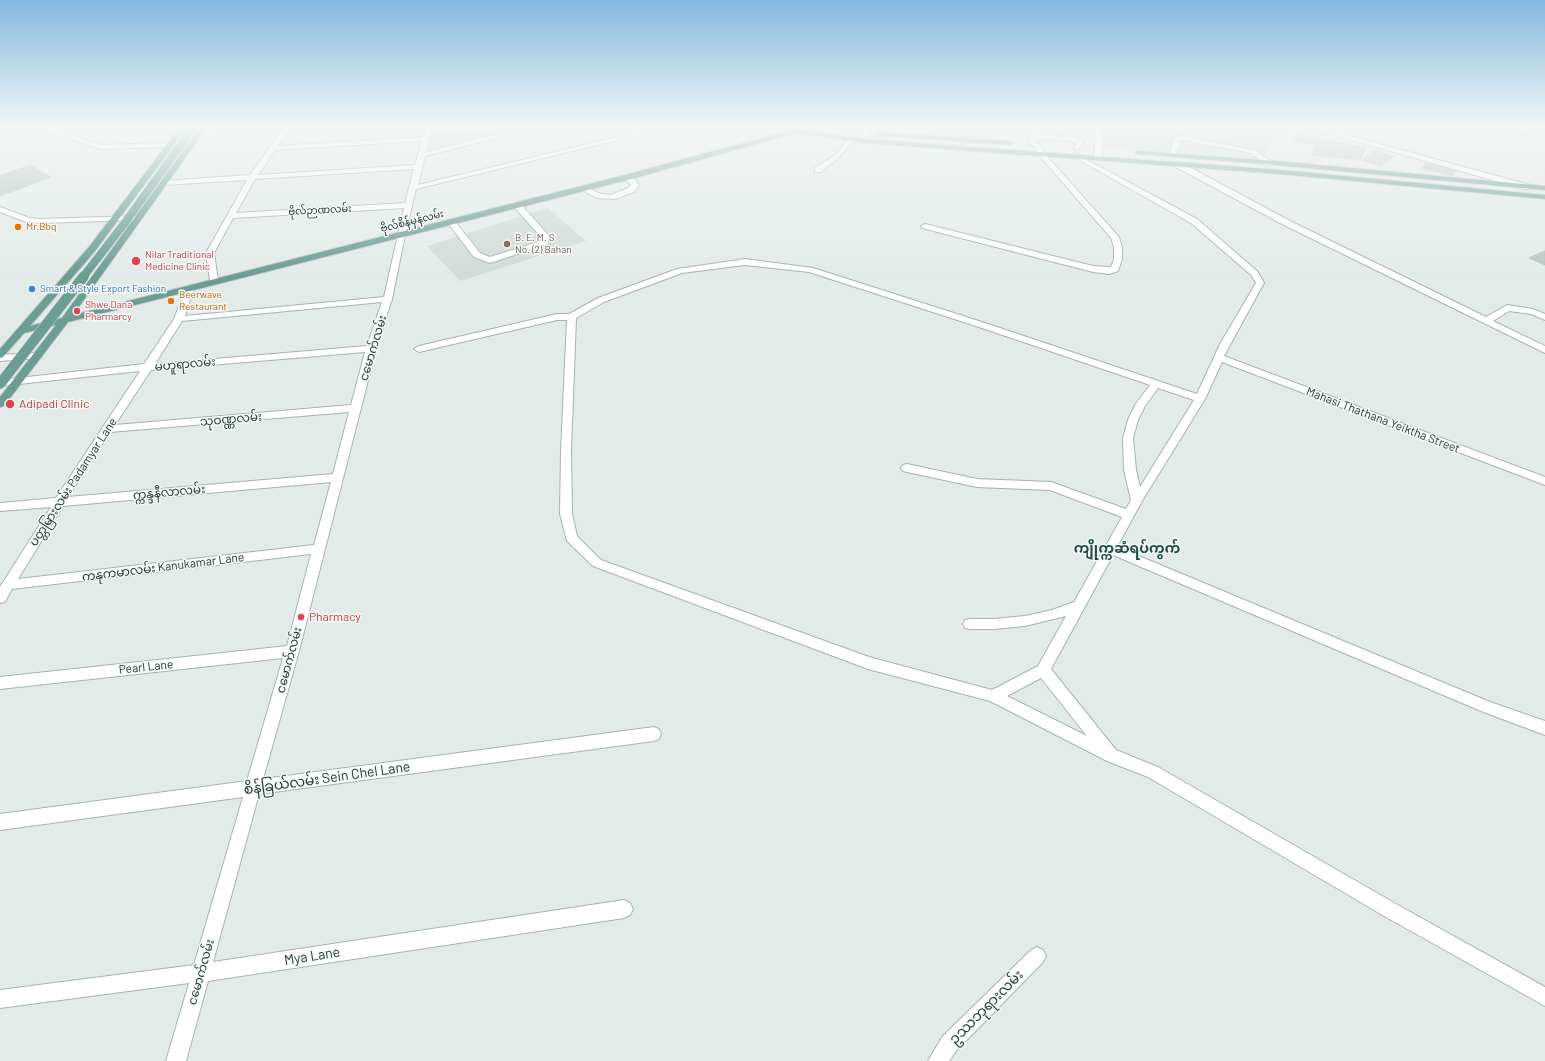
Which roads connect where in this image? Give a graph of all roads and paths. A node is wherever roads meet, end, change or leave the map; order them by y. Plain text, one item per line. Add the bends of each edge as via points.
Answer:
1 (147, 176) edge
2 (158, 176) edge
3 (169, 176) edge
4 (254, 176) edge
5 (290, 176) edge
6 (416, 176) edge
7 (465, 176) edge
8 (633, 176) edge
9 (1060, 176) edge
10 (1125, 176) edge
11 (1198, 176) edge
12 (1305, 176) edge
13 (1404, 176) edge
14 (1485, 176) edge
15 (628, 177) junction
16 (252, 178) junction
17 (164, 183) junction
18 (1527, 187) junction
19 (413, 188) junction
20 (583, 188) junction
21 (1545, 188) edge
22 (1545, 197) edge
23 (409, 205) junction
24 (518, 205) junction
25 (0, 209) edge
26 (231, 216) junction
27 (138, 218) junction
28 (114, 220) junction
29 (451, 222) junction
30 (925, 226) dead end
31 (401, 235) junction
32 (117, 247) junction
33 (92, 249) junction
34 (214, 282) junction
35 (190, 288) junction
36 (388, 299) junction
37 (1545, 317) edge
38 (571, 318) junction
39 (179, 319) junction
40 (65, 320) junction
41 (1487, 322) junction
42 (22, 331) junction
43 (371, 349) junction
44 (419, 349) dead end
45 (1545, 350) edge
46 (37, 356) junction
47 (0, 357) edge
48 (1220, 358) junction
49 (148, 367) junction
50 (16, 382) junction
51 (0, 384) edge
52 (1156, 384) junction
53 (1200, 399) junction
54 (0, 404) edge
55 (356, 408) junction
56 (106, 429) junction
57 (907, 468) dead end
58 (338, 477) junction
59 (1545, 482) edge
60 (1138, 500) junction
61 (59, 502) junction
62 (0, 507) edge
63 (1129, 515) junction
64 (319, 549) junction
65 (1110, 549) junction
66 (8, 585) junction
67 (0, 598) edge
68 (1078, 606) junction
69 (970, 624) dead end
70 (292, 651) junction
71 (1043, 670) junction
72 (0, 683) edge
73 (993, 696) junction
74 (1545, 728) edge
75 (654, 734) dead end
76 (1112, 756) junction
77 (253, 788) junction
78 (0, 822) edge
79 (624, 909) dead end
80 (1037, 956) dead end
81 (200, 973) junction
82 (1545, 997) edge
83 (0, 999) edge
84 (176, 1061) edge
85 (938, 1061) edge

1 - 28 main road
2 - 51 main road, bridge
3 - 17 main road
4 - 16 street
5 - 16 street
6 - 19 street, ငမောက်လမ်း
7 - 19 street
8 - 15 main road, ဗိုလ်စိန်မှန်လမ်း
9 - 30 street via 1115,237 1118,247 1115,269 1093,269
10 - 48 street via 1194,221 1255,274 1260,283 1225,344
11 - 41 street via 1287,223
12 - 22 main road
13 - 18 main road
14 - 18 street
15 - 20 main road, ဗိုလ်စိန်မှန်လမ်း
15 - 20 street via 636,185 631,190 612,197 599,196
16 - 17 street
16 - 26 street
17 - 27 main road
18 - 21 main road
19 - 23 street, ငမောက်လမ်း
20 - 24 main road, ဗိုလ်စိန်မှန်လမ်း
23 - 26 street, ဗိုလ်ဉာဏလမ်း
23 - 31 street, ငမောက်လမ်း
24 - 29 main road, ဗိုလ်စိန်မှန်လမ်း
24 - 29 street via 545,238 545,242 490,260 476,255
25 - 28 street via 29,220
26 - 34 street via 210,253
27 - 28 street
27 - 32 main road
28 - 33 main road
29 - 31 main road, ဗိုလ်စိန်မှန်လမ်း
31 - 34 main road, ဗိုလ်စိန်မှန်လမ်း
31 - 36 street, ငမောက်လမ်း
32 - 33 main road
32 - 40 main road
33 - 42 main road
34 - 35 main road, ဗိုလ်စိန်မှန်လမ်း
35 - 39 street, ပတ္တမြားလမ်း Padamyar Lane
35 - 40 main road, ဗိုလ်စိန်မှန်လမ်း
36 - 39 street
36 - 43 street, ငမောက်လမ်း
37 - 41 street via 1507,308
38 - 44 street via 558,317
38 - 52 street via 601,300 680,271 745,262 810,270
38 - 73 street via 566,514 571,538 597,563 868,663
39 - 49 street, ပတ္တမြားလမ်း Padamyar Lane
40 - 42 main road, ဗိုလ်စိန်မှန်လမ်း
40 - 46 main road
41 - 45 street
42 - 47 main road
43 - 49 street, မဟူရာလမ်း
43 - 55 street, ငမောက်လမ်း
46 - 47 street
46 - 50 main road
48 - 53 street
48 - 59 street, Mahasi Thathana Yeiktha Street
49 - 50 street, မဟူရာလမ်း
49 - 56 street, ပတ္တမြားလမ်း Padamyar Lane
50 - 51 street, မဟူရာလမ်း
50 - 54 main road
52 - 53 street
52 - 60 street via 1140,405 1128,438 1130,470
53 - 60 street
55 - 56 street, သုဝဏ္ဏလမ်း
55 - 58 street, ငမောက်လမ်း
56 - 61 street, ပတ္တမြားလမ်း Padamyar Lane
57 - 63 street via 977,483 1051,486
58 - 61 street, က္ကန္ဒနီလာလမ်း
58 - 64 street, ငမောက်လမ်း
60 - 63 street
61 - 62 street, က္ကန္ဒနီလာလမ်း
61 - 66 street, ပတ္တမြားလမ်း Padamyar Lane
63 - 65 street
64 - 66 street, ကနုကမာလမ်း Kanukamar Lane
64 - 70 street, ငမောက်လမ်း
65 - 68 street
65 - 74 street via 1486,707
66 - 67 street, ပတ္တမြားလမ်း Padamyar Lane
68 - 69 street via 1025,621
68 - 71 street
70 - 72 street, Pearl Lane
70 - 77 street, ငမောက်လမ်း
71 - 73 street
71 - 76 street
73 - 76 street
75 - 77 street, စိန်ခြယ်လမ်း Sein Chel Lane
76 - 82 street via 1153,772
77 - 78 street, စိန်ခြယ်လမ်း Sein Chel Lane
77 - 81 street, ငမောက်လမ်း
79 - 81 street, Mya Lane
80 - 85 street, ဥဿဘုရားလမ်း via 949,1044
81 - 83 street, Mya Lane
81 - 84 street, ငမောက်လမ်း

